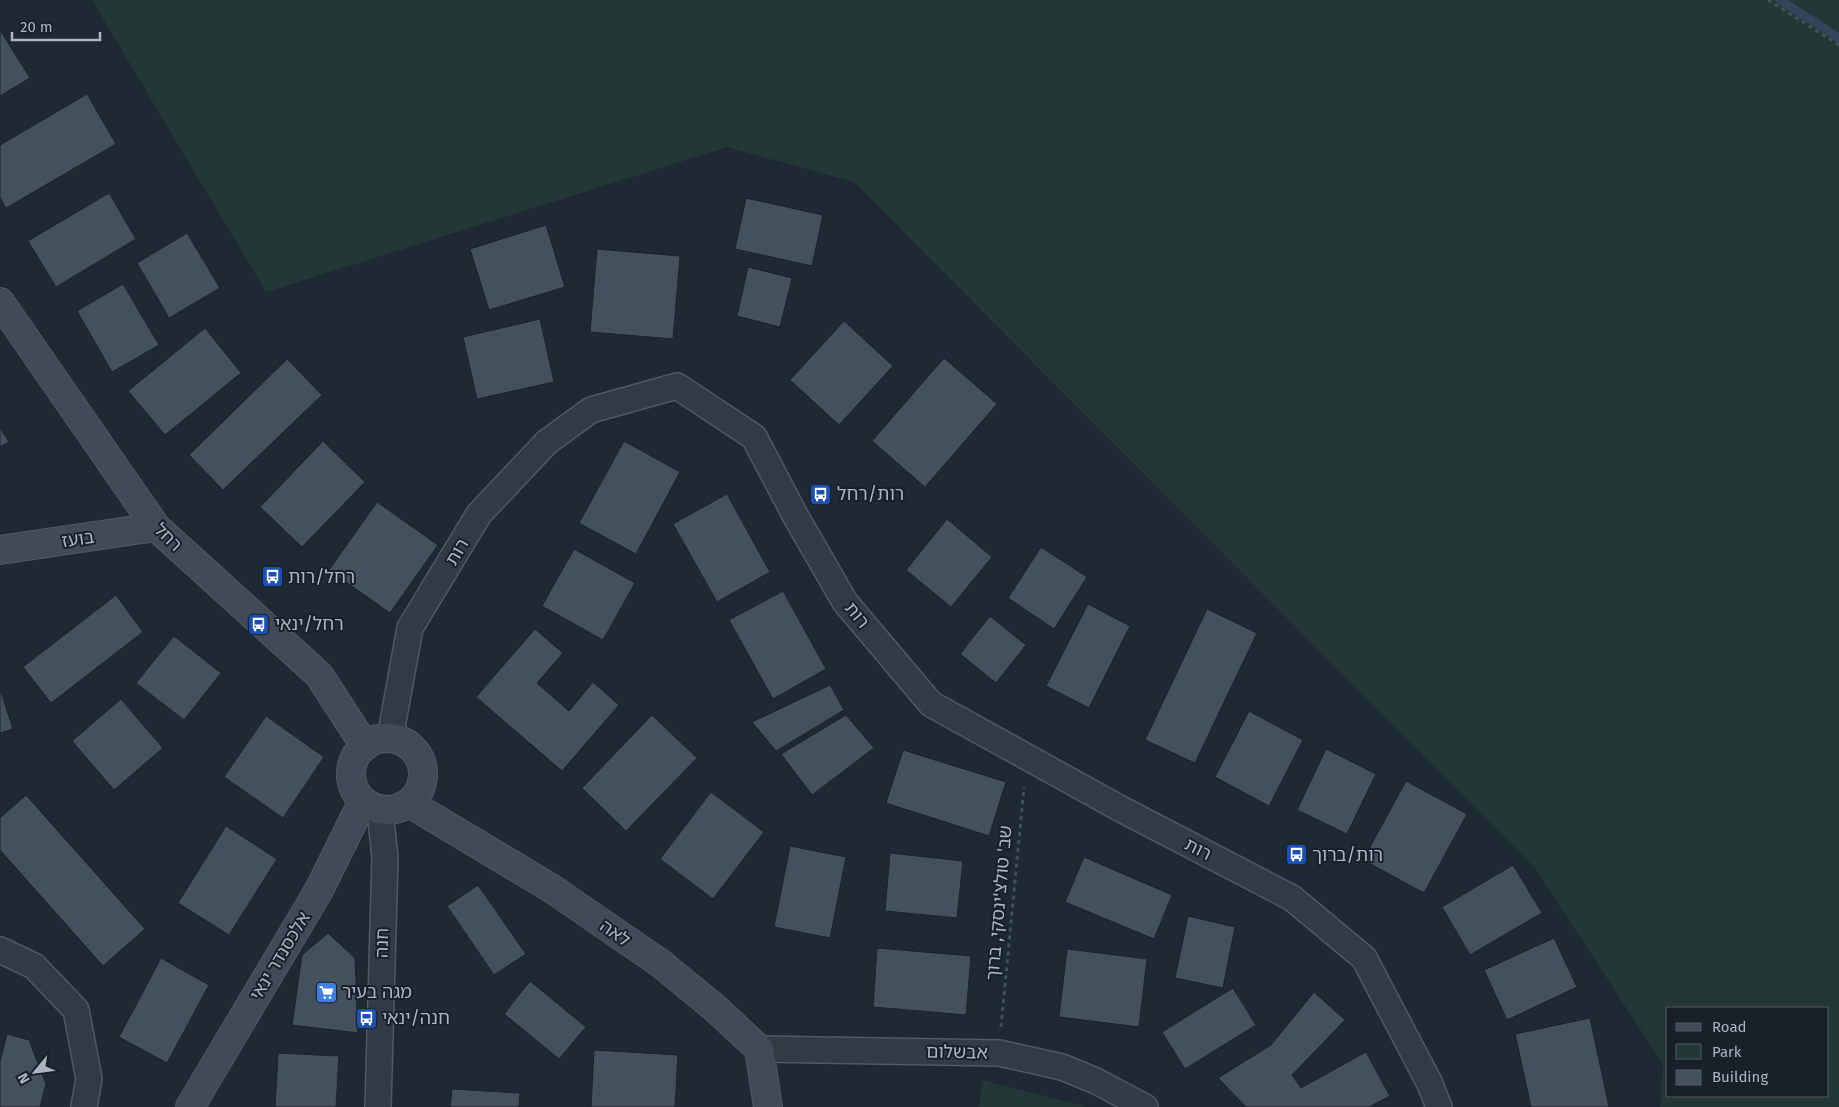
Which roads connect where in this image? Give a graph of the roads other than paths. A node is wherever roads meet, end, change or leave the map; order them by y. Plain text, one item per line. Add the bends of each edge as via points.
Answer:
1 (0, 302) edge
2 (156, 527) junction
3 (0, 550) edge
4 (378, 742) junction
5 (409, 803) junction
6 (372, 805) junction
7 (0, 950) edge
8 (758, 1049) junction
9 (84, 1107) edge
10 (190, 1107) edge
11 (378, 1107) edge
12 (768, 1107) edge
13 (1145, 1107) edge
14 (1439, 1107) edge

1 - 2 street, רחל
2 - 3 street, בועז
2 - 4 street, רחל via 319,675
4 - 5 street via 408,745 419,758 422,782 418,794
4 - 6 street via 357,755 352,766 356,791
4 - 14 street, רות via 410,628 479,514 547,442 591,410 677,386 754,437 845,602 931,704 1121,809 1292,898 1364,958
5 - 6 street via 398,808
5 - 8 street, לאה via 551,888 660,964 715,1008
6 - 10 street, אלכסנדר ינאי
6 - 11 street, חנה via 385,858
7 - 9 street via 34,966 76,1010 89,1079
8 - 12 street
8 - 13 street, אבשלום via 999,1053 1062,1067

